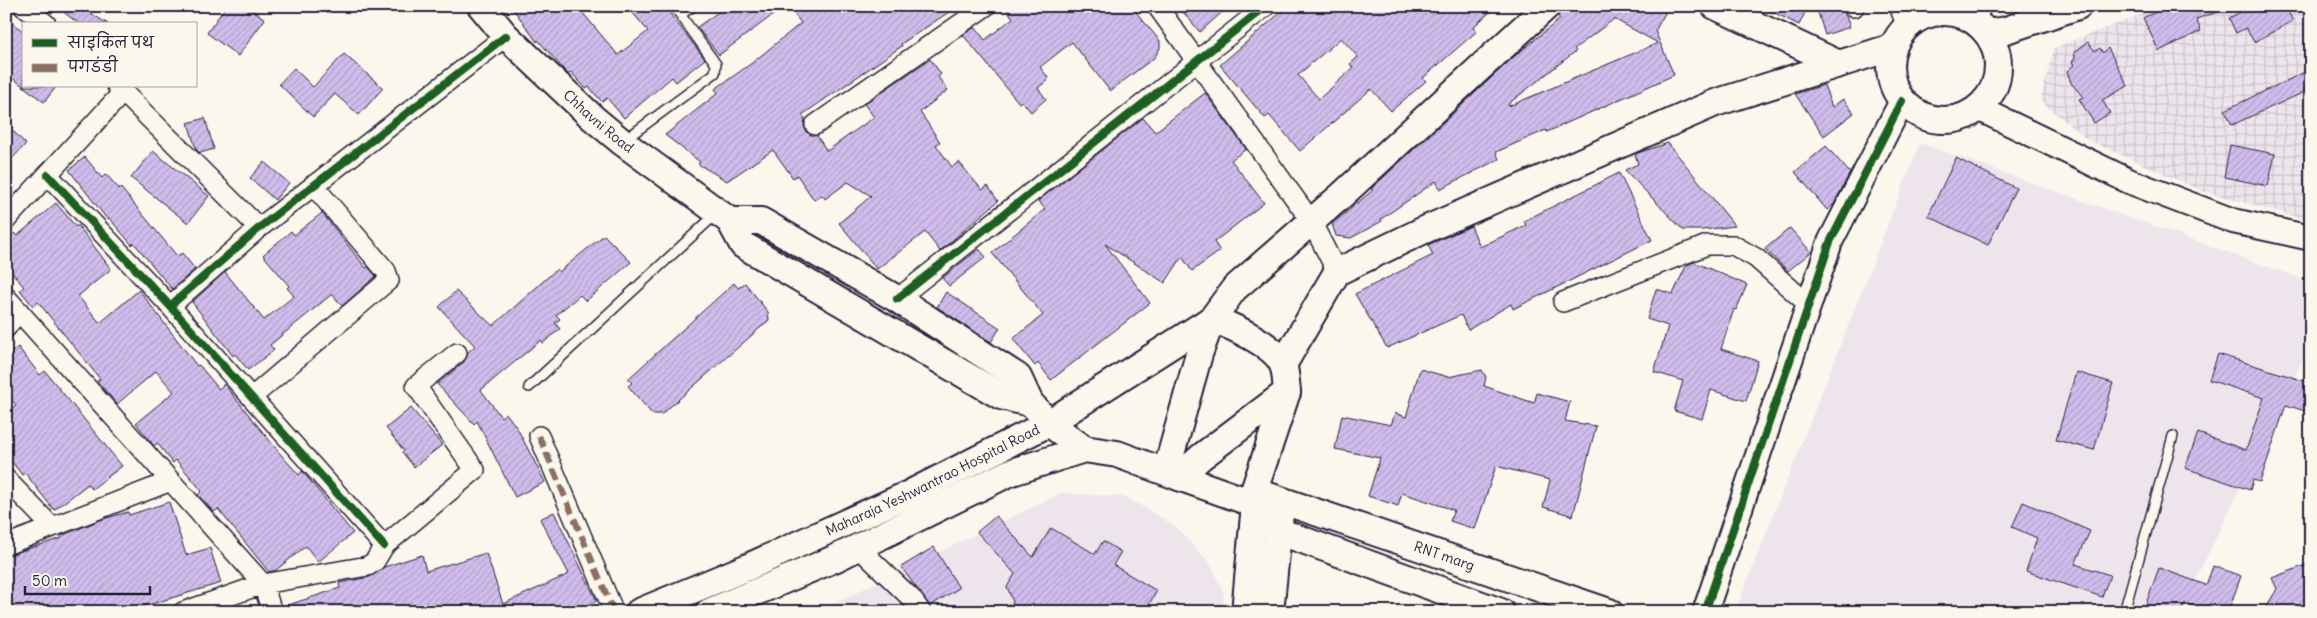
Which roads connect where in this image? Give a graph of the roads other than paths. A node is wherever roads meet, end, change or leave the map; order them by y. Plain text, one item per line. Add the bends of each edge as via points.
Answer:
1 (23, 6) edge
2 (481, 6) edge
3 (674, 6) edge
4 (694, 6) edge
5 (986, 6) edge
6 (1157, 6) edge
7 (1266, 6) edge
8 (1547, 6) edge
9 (1715, 6) edge
10 (2078, 6) edge
11 (680, 14) junction
12 (1980, 20) edge
13 (43, 22) edge
14 (1899, 27) edge
15 (506, 36) junction
16 (1197, 62) junction
17 (1839, 64) junction
18 (120, 89) edge
19 (1902, 101) junction
20 (1978, 108) junction
21 (815, 125) dead end
22 (622, 142) junction
23 (48, 175) junction
24 (312, 185) junction
25 (724, 216) junction
26 (6, 220) edge
27 (1311, 221) junction
28 (259, 228) junction
29 (2311, 238) edge
30 (1337, 272) junction
31 (6, 297) edge
32 (897, 299) junction
33 (1563, 302) dead end
34 (1809, 305) junction
35 (170, 306) junction
36 (19, 312) junction
37 (1212, 319) junction
38 (6, 328) edge
39 (457, 353) dead end
40 (1283, 364) junction
41 (530, 387) dead end
42 (1287, 392) junction
43 (252, 397) junction
44 (1030, 403) junction
45 (1048, 422) junction
46 (539, 436) dead end
47 (2173, 436) dead end
48 (1084, 448) junction
49 (1172, 475) junction
50 (6, 479) edge
51 (171, 481) junction
52 (1254, 497) junction
53 (1281, 501) junction
54 (51, 526) junction
55 (1278, 531) junction
56 (6, 545) edge
57 (384, 546) junction
58 (858, 547) junction
59 (263, 584) junction
60 (183, 612) edge
61 (272, 612) edge
62 (614, 612) edge
63 (639, 612) edge
64 (709, 612) edge
65 (921, 612) edge
66 (1245, 612) edge
67 (1270, 612) edge
68 (1500, 612) edge
69 (1609, 612) edge
70 (1705, 612) edge
71 (2124, 612) edge

1 - 13 street
2 - 15 main road, Chhavni Road
3 - 11 lane
4 - 11 lane
5 - 21 street
6 - 16 street
7 - 16 street
8 - 27 main road
9 - 17 main road
10 - 12 main road via 2006,30
11 - 22 lane via 716,64 715,74
12 - 14 main road via 1939,12
12 - 20 main road via 1997,58 1998,72 1988,98
14 - 17 main road
14 - 19 main road via 1890,76
15 - 22 main road, Chhavni Road
15 - 24 street
16 - 27 street
16 - 32 street
17 - 30 main road via 1715,103
18 - 23 street
18 - 28 street
19 - 20 main road via 1930,119 1964,117
19 - 34 street via 1830,242
20 - 29 street via 2131,182 2233,221
22 - 25 main road, Chhavni Road
23 - 26 street
23 - 35 street
24 - 28 street
24 - 43 street via 386,271 389,280
25 - 32 main road via 761,221
25 - 41 lane
25 - 44 main road via 743,245 1001,396
27 - 30 street
27 - 37 main road via 1234,288
28 - 35 street
30 - 40 main road
31 - 36 street
32 - 44 main road via 1018,378
33 - 34 street via 1707,245 1733,245 1756,258
34 - 70 street
35 - 43 street
36 - 38 street
36 - 51 street
37 - 40 main road via 1261,342
37 - 45 main road, Maharaja Yeshwantrao Hospital Road
37 - 49 main road via 1199,354
39 - 57 street via 416,386 475,470
40 - 42 main road
42 - 49 main road
42 - 52 main road
43 - 57 street
44 - 45 main road
45 - 48 main road
45 - 63 main road, Maharaja Yeshwantrao Hospital Road via 909,494
46 - 62 street
47 - 71 lane
48 - 49 main road, Maharaja Yeshwantrao Hospital Road via 1117,454
48 - 58 main road, Maharaja Yeshwantrao Hospital Road via 1009,474
49 - 52 main road, RNT marg
50 - 54 street
51 - 54 street
51 - 59 street
52 - 53 main road, RNT marg
52 - 55 main road
52 - 66 main road
53 - 55 main road
53 - 69 main road, RNT marg
54 - 56 street
55 - 67 main road
55 - 68 main road
57 - 59 street via 368,566
58 - 64 main road, Maharaja Yeshwantrao Hospital Road
58 - 65 street via 912,599
59 - 60 street
59 - 61 street

